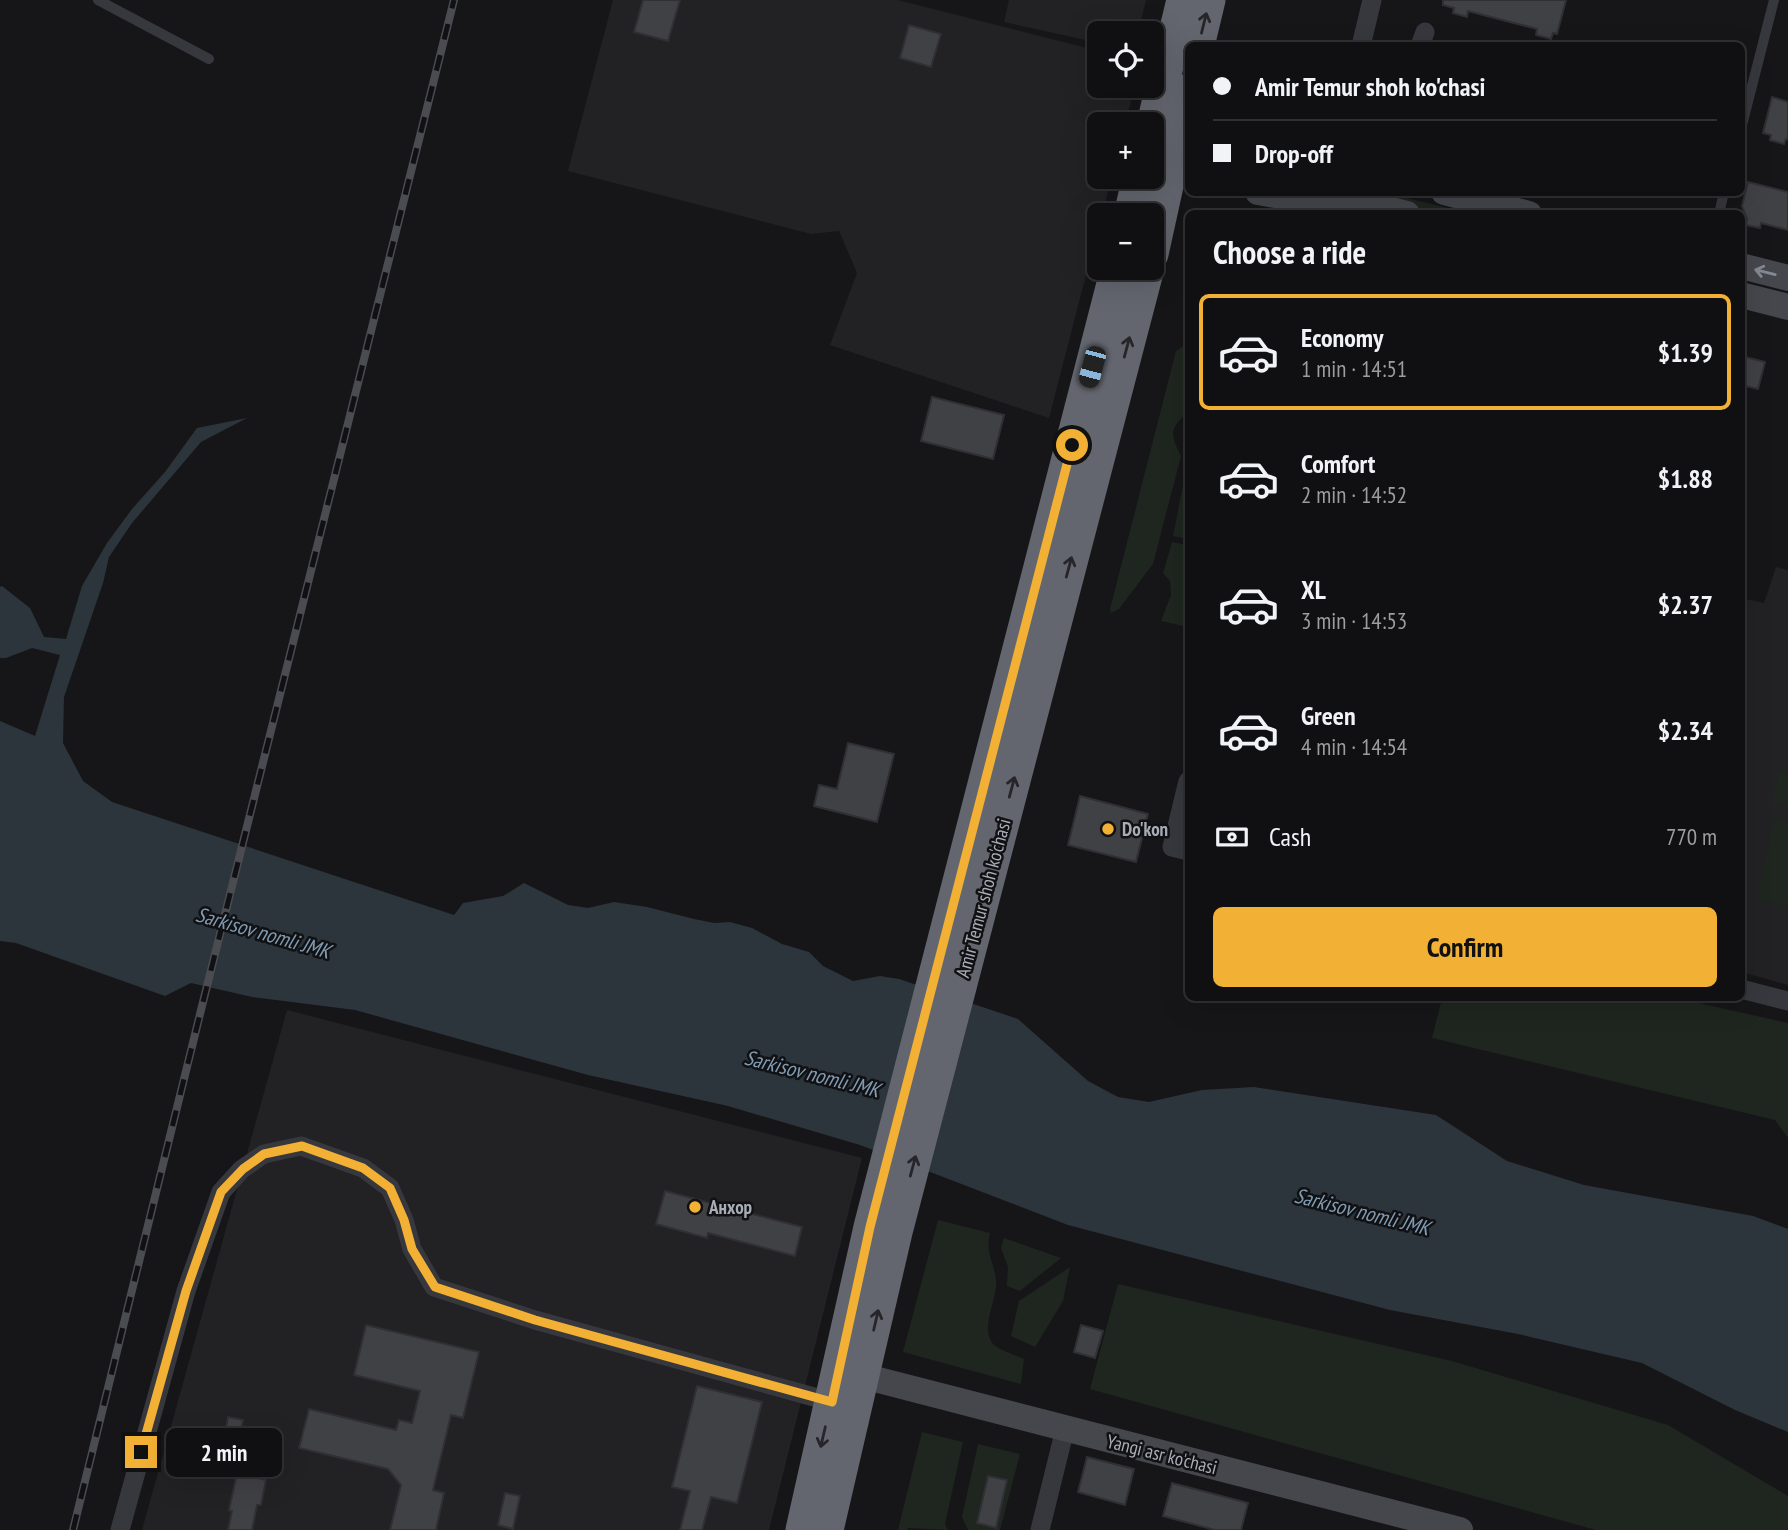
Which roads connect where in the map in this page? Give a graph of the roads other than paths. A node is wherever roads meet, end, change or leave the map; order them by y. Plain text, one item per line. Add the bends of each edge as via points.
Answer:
1 (98, 0) edge
2 (1183, 0) edge
3 (1209, 0) edge
4 (1372, 0) edge
5 (1774, 0) edge
6 (1199, 42) edge
7 (1362, 42) edge
8 (209, 59) dead end
9 (1174, 110) edge
10 (1745, 113) edge
11 (1164, 167) edge
12 (1152, 189) edge
13 (1287, 196) edge
14 (1459, 196) edge
15 (1140, 203) edge
16 (1346, 204) edge
17 (1392, 210) edge
18 (1514, 210) edge
19 (1745, 267) edge
20 (1788, 278) edge
21 (1114, 280) edge
22 (1145, 280) edge
23 (1745, 296) edge
24 (1788, 307) edge
25 (1185, 806) edge
26 (1180, 849) edge
27 (956, 945) junction
28 (1745, 990) edge
29 (1788, 1001) edge
30 (883, 1229) junction
31 (863, 1376) junction
32 (832, 1402) junction
33 (1065, 1429) junction
34 (120, 1530) edge
35 (802, 1530) edge
36 (827, 1530) edge
37 (1040, 1530) edge
38 (1460, 1530) edge

1 - 8 lane
2 - 9 highway
6 -> 3 highway
4 - 7 street
5 - 10 lane
9 - 11 highway
12 - 15 highway
13 - 16 street
14 - 18 street
16 - 17 street
20 -> 19 street
21 - 27 highway, Amir Temur shoh ko'chasi
27 -> 22 highway, Amir Temur shoh ko'chasi
23 - 24 street
25 - 26 street
27 - 30 highway, Amir Temur shoh ko'chasi
28 - 29 street
31 -> 30 highway, Amir Temur shoh ko'chasi
30 - 32 highway, Amir Temur shoh ko'chasi
31 - 33 street, Yangi asr ko'chasi
31 - 36 highway, Amir Temur shoh ko'chasi
32 - 34 street via 535,1320 435,1287 412,1249 390,1188 363,1168 302,1146 264,1154 221,1192 186,1291
32 -> 35 highway, Amir Temur shoh ko'chasi
33 - 37 street
33 - 38 street, Yangi asr ko'chasi

